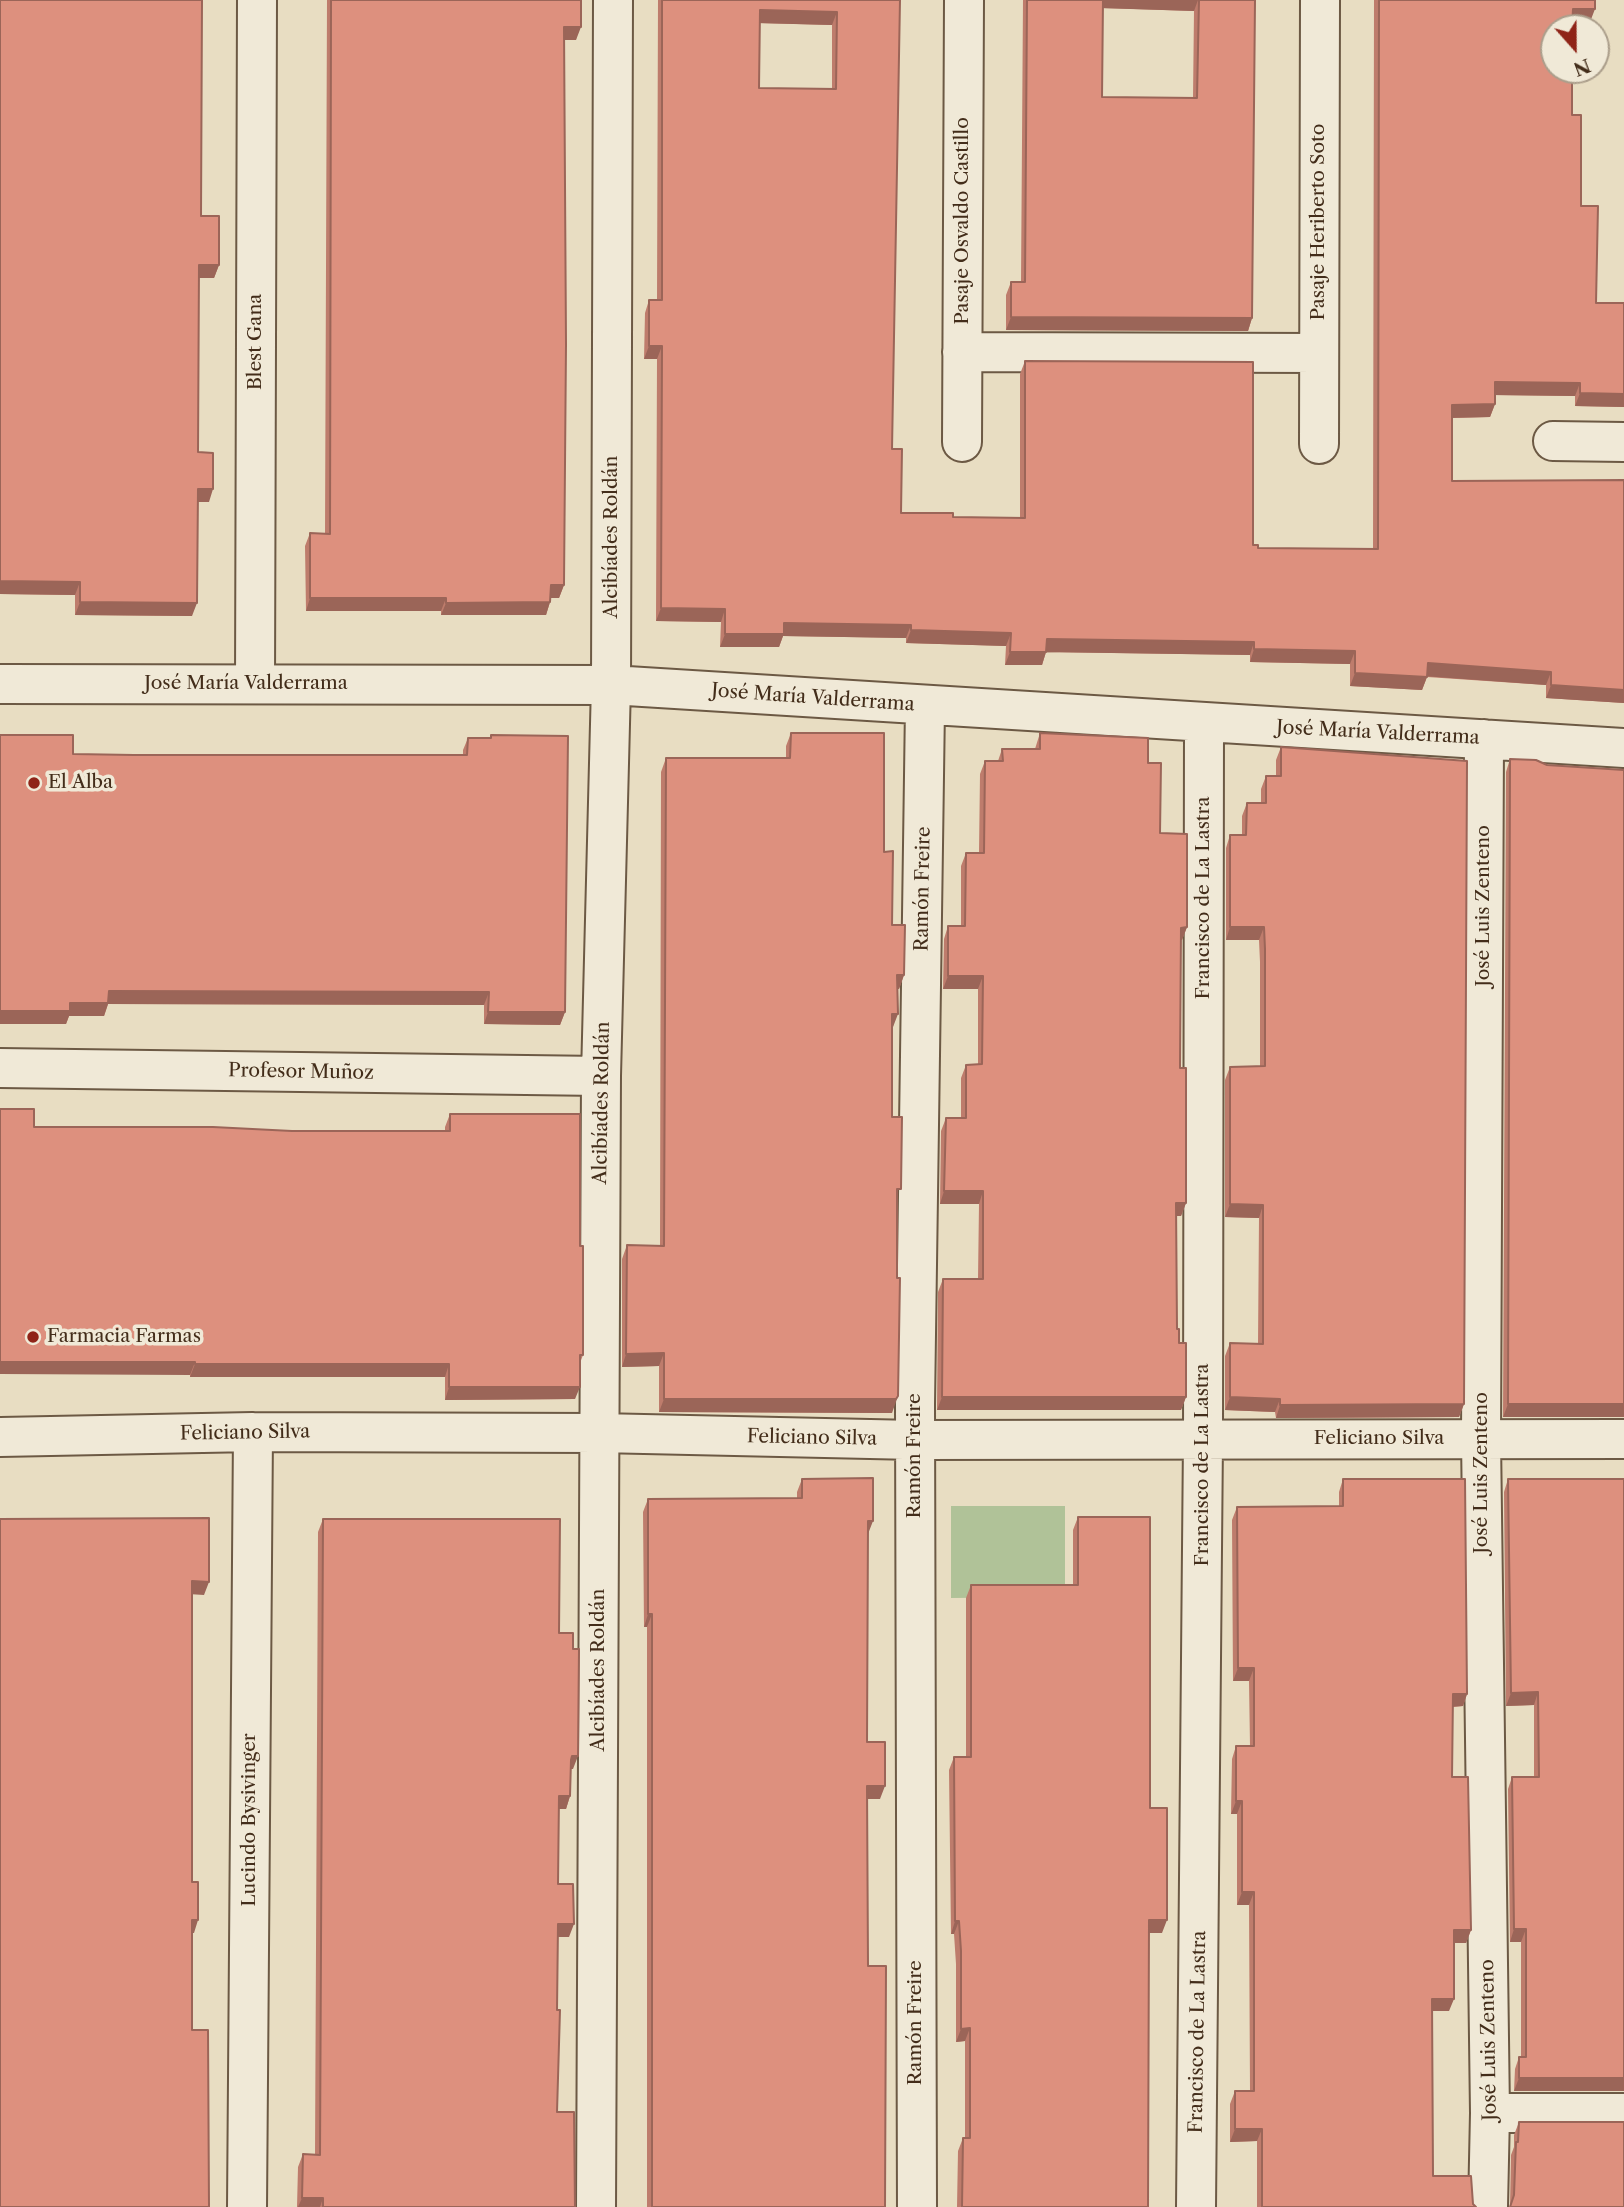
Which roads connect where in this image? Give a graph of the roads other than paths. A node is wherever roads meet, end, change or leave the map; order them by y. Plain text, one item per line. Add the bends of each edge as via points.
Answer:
1 (257, 0) edge
2 (613, 0) edge
3 (964, 0) edge
4 (1320, 0) edge
5 (962, 352) junction
6 (1319, 353) junction
7 (1553, 441) dead end
8 (962, 442) dead end
9 (1624, 442) edge
10 (1319, 443) dead end
11 (0, 684) edge
12 (255, 684) junction
13 (611, 685) junction
14 (925, 706) junction
15 (1204, 723) junction
16 (1484, 739) junction
17 (1624, 748) edge
18 (0, 1068) edge
19 (601, 1076) junction
20 (253, 1432) junction
21 (599, 1433) junction
22 (0, 1437) edge
23 (1624, 1438) edge
24 (1203, 1439) junction
25 (1482, 1439) junction
26 (915, 1440) junction
27 (1490, 2113) junction
28 (1624, 2113) edge
29 (247, 2207) edge
30 (596, 2207) edge
31 (917, 2207) edge
32 (1196, 2207) edge
33 (1488, 2207) edge

1 - 12 street, Blest Gana
2 - 13 street, Alcibíades Roldán
3 - 5 street, Pasaje Osvaldo Castillo
4 - 6 street, Pasaje Heriberto Soto
5 - 6 street
5 - 8 street, Pasaje Osvaldo Castillo
6 - 10 street, Pasaje Heriberto Soto
7 - 9 street
11 - 12 street, José María Valderrama
12 - 13 street, José María Valderrama
13 - 14 street, José María Valderrama
13 - 19 street, Alcibíades Roldán
14 - 15 street, José María Valderrama
14 - 26 street, Ramón Freire
15 - 16 street, José María Valderrama
15 - 24 street, Francisco de La Lastra
16 - 17 street, José María Valderrama
16 - 25 street, José Luis Zenteno
18 - 19 street, Profesor Muñoz
19 - 21 street, Alcibíades Roldán
20 - 21 street, Feliciano Silva
20 - 22 street, Feliciano Silva
20 - 29 street, Lucindo Bysivinger
21 - 26 street, Feliciano Silva
21 - 30 street, Alcibíades Roldán
23 - 25 street, Feliciano Silva
24 - 25 street, Feliciano Silva
24 - 26 street, Feliciano Silva
24 - 32 street, Francisco de La Lastra
25 - 27 street, José Luis Zenteno
26 - 31 street, Ramón Freire
27 - 28 street
27 - 33 street, José Luis Zenteno

